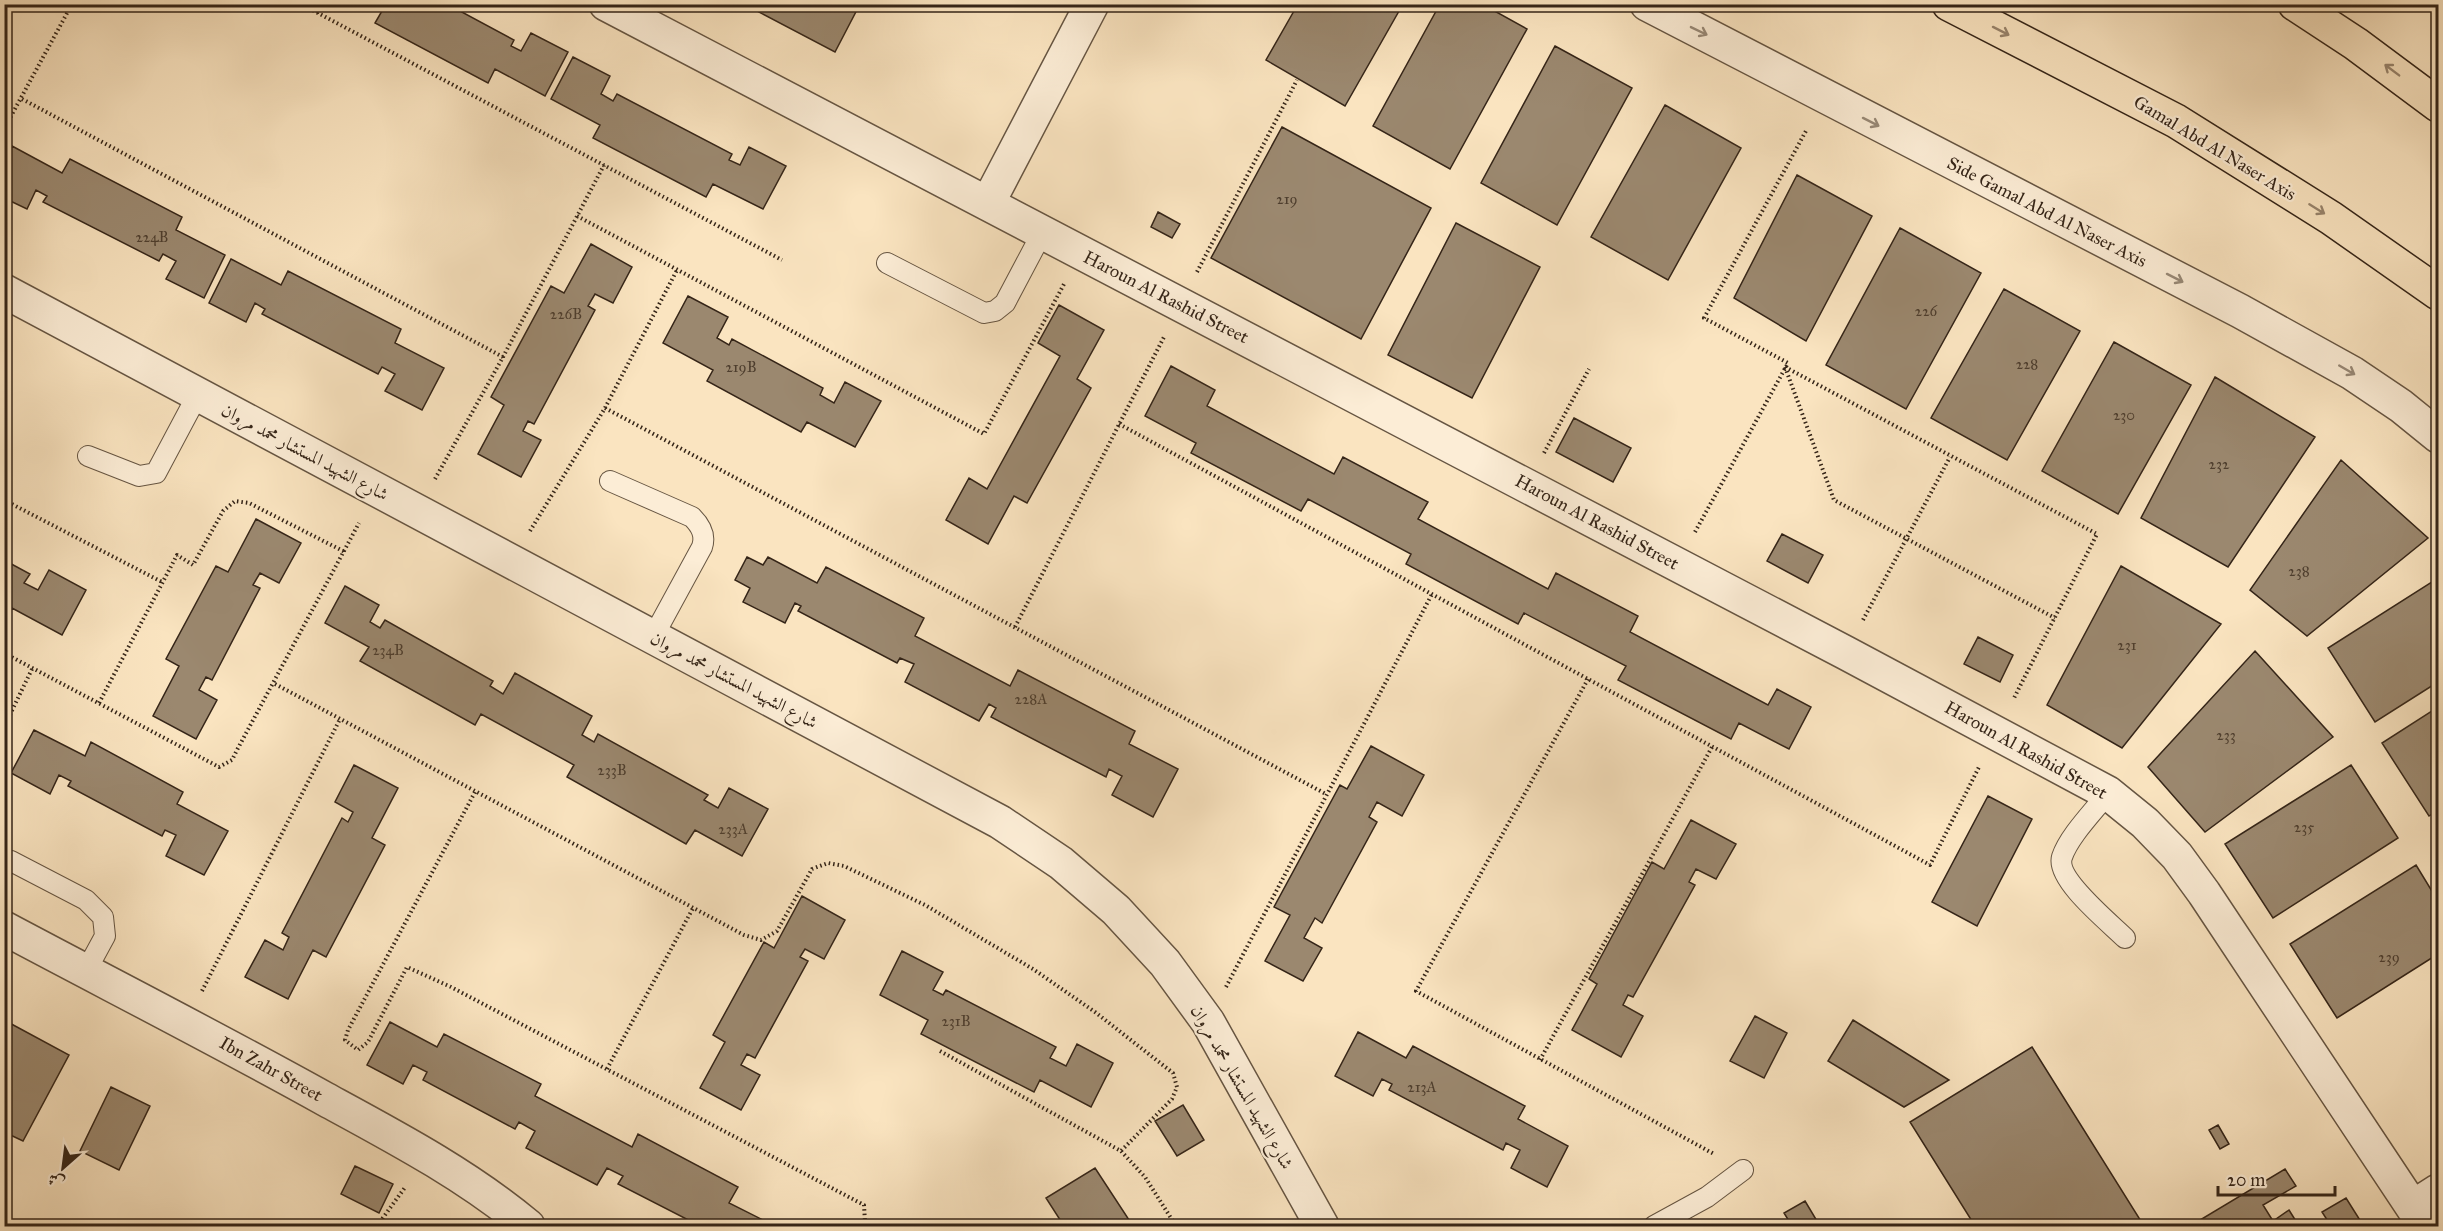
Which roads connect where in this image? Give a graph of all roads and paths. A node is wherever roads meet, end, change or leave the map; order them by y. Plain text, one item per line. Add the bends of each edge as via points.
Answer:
1 (72, 4) edge
2 (301, 4) edge
3 (322, 4) edge
4 (606, 4) edge
5 (1092, 4) edge
6 (1647, 4) edge
7 (1948, 4) edge
8 (2295, 4) edge
9 (317, 13) junction
10 (1297, 80) dead end
11 (1823, 98) junction
12 (22, 99) junction
13 (2439, 105) edge
14 (4, 129) edge
15 (604, 165) junction
16 (988, 203) junction
17 (577, 216) junction
18 (1042, 232) junction
19 (1080, 253) junction
20 (782, 260) dead end
21 (887, 263) dead end
22 (677, 270) junction
23 (4, 291) edge
24 (2439, 293) edge
25 (1181, 304) junction
26 (503, 357) junction
27 (1785, 367) junction
28 (1589, 369) dead end
29 (198, 394) junction
30 (605, 408) junction
31 (1119, 424) junction
32 (2439, 436) edge
33 (88, 456) dead end
34 (1950, 457) junction
35 (610, 482) dead end
36 (1527, 486) junction
37 (375, 489) junction
38 (4, 500) edge
39 (417, 512) junction
40 (1907, 537) junction
41 (345, 552) junction
42 (512, 562) junction
43 (1678, 565) junction
44 (162, 582) junction
45 (1432, 594) junction
46 (2055, 618) junction
47 (1015, 627) junction
48 (653, 637) junction
49 (4, 652) edge
50 (1846, 653) junction
51 (32, 669) junction
52 (1587, 679) junction
53 (275, 684) junction
54 (99, 703) junction
55 (340, 719) junction
56 (4, 726) edge
57 (1997, 732) junction
58 (1712, 747) junction
59 (475, 792) junction
60 (2108, 793) junction
61 (1326, 794) junction
62 (11, 861) dead end
63 (693, 908) junction
64 (4, 928) edge
65 (2125, 938) dead end
66 (86, 971) junction
67 (185, 1022) junction
68 (1208, 1022) junction
69 (940, 1051) dead end
70 (1540, 1060) junction
71 (607, 1069) junction
72 (1121, 1152) junction
73 (428, 1157) junction
74 (1743, 1170) joint
75 (2425, 1208) edge
76 (377, 1227) edge
77 (528, 1227) edge
78 (862, 1227) edge
79 (1176, 1227) edge
80 (1322, 1227) edge
81 (1654, 1227) edge

1 - 12 path
2 - 9 path
3 - 9 path
4 - 16 street, Haroun Al Rashid Street
5 - 16 street
6 -> 11 street, Side Gamal Abd Al Naser Axis
7 -> 24 main road, Gamal Abd Al Naser Axis via 2176,121 2331,218
13 -> 8 main road
9 - 15 path
10 - 25 path
11 - 27 path via 1704,318 1788,363
11 -> 32 street, Side Gamal Abd Al Naser Axis via 2250,317 2352,373
12 - 14 path
12 - 26 path
15 - 17 path
15 - 20 path
16 - 18 street, Haroun Al Rashid Street
17 - 22 path
17 - 26 path
18 - 19 street, Haroun Al Rashid Street
18 - 21 lane via 1005,303 995,311 984,313
19 - 22 path via 984,434
19 - 25 street, Haroun Al Rashid Street
22 - 30 path
23 - 29 street, شارع الشهيد المستشار محمد مروان
25 - 31 path
25 - 36 street, Haroun Al Rashid Street
26 - 39 path
27 - 34 path
27 - 40 path via 1834,500
27 - 43 path
28 - 36 path
29 - 33 lane via 156,473 139,476
29 - 37 street, شارع الشهيد المستشار محمد مروان
30 - 42 path
30 - 47 path
31 - 45 path
31 - 47 path
34 - 40 path
34 - 46 path via 2097,534
35 - 48 lane via 692,518 703,531 702,547
36 - 43 street, Haroun Al Rashid Street
37 - 39 street, شارع الشهيد المستشار محمد مروان
37 - 41 path
38 - 44 path
39 - 42 street, شارع الشهيد المستشار محمد مروان
40 - 46 path
40 - 50 path
41 - 44 path via 249,503 235,501 223,511 194,565 177,555
41 - 53 path
42 - 48 street, شارع الشهيد المستشار محمد مروان
43 - 50 street, Haroun Al Rashid Street
44 - 54 path
45 - 52 path
45 - 61 path
46 - 57 path
47 - 61 path
48 - 68 street, شارع الشهيد المستشار محمد مروان via 1000,822 1061,863 1123,917 1165,963
49 - 51 path
50 - 57 street, Haroun Al Rashid Street
51 - 54 path
51 - 56 path
52 - 58 path
52 - 70 path via 1416,991
53 - 54 path via 232,760 219,767
53 - 55 path
55 - 59 path
55 - 67 path
57 - 58 path via 1929,865
57 - 60 street, Haroun Al Rashid Street
58 - 70 path
59 - 63 path
59 - 71 path via 345,1040 358,1050 368,1042 407,967
60 - 65 lane via 2067,846 2061,860 2064,875 2076,890
60 - 75 street, Haroun Al Rashid Street via 2177,856
61 - 68 path
62 - 66 lane via 86,900 103,917 105,936
63 - 71 path
63 - 72 path via 744,935 761,939 777,931 812,869 828,863 844,866 925,905 1033,969 1173,1073 1177,1087 1172,1099
64 - 66 street, Ibn Zahr Street
66 - 67 street, Ibn Zahr Street
67 - 73 street, Ibn Zahr Street
68 - 80 street, شارع الشهيد المستشار محمد مروان
69 - 72 path
70 - 74 path
71 - 78 path via 864,1205
72 - 79 path via 1145,1177
73 - 76 path
73 - 77 street, Ibn Zahr Street via 501,1204
74 - 81 lane via 1707,1197

